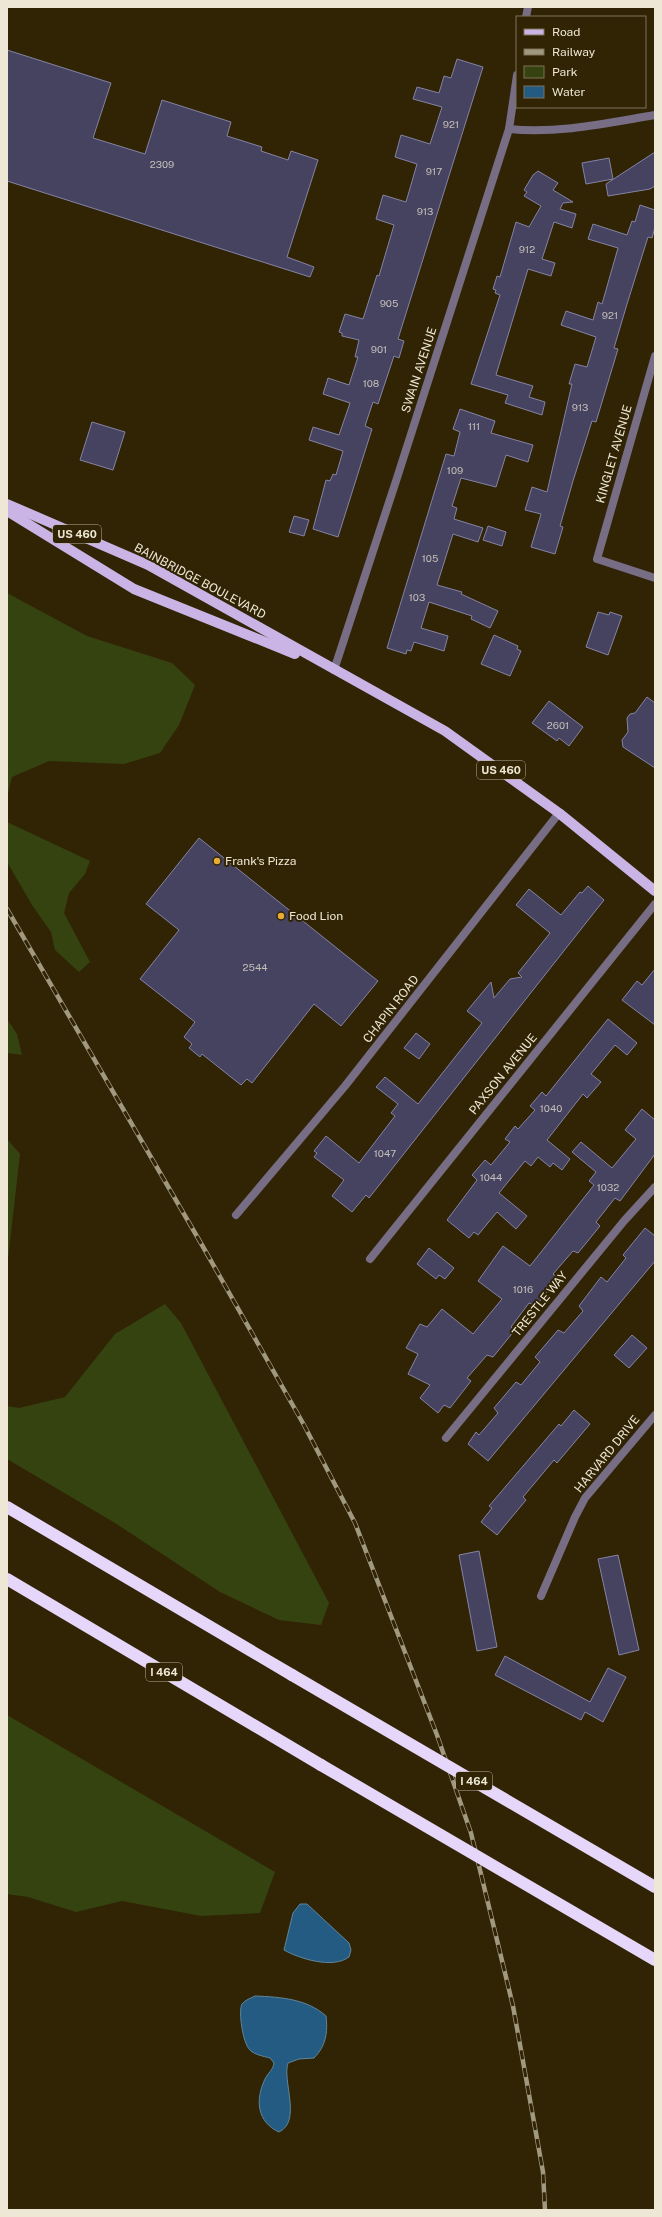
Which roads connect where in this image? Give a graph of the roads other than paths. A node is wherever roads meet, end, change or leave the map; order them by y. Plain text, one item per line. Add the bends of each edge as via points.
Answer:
1 (516, 83) edge
2 (655, 115) edge
3 (509, 129) junction
4 (655, 356) edge
5 (7, 504) edge
6 (7, 511) edge
7 (655, 578) edge
8 (334, 670) junction
9 (560, 813) junction
10 (655, 891) edge
11 (655, 904) edge
12 (655, 1187) edge
13 (236, 1215) dead end
14 (370, 1259) dead end
15 (655, 1415) edge
16 (446, 1438) dead end
17 (7, 1507) edge
18 (7, 1579) edge
19 (541, 1596) dead end
20 (655, 1887) edge
21 (655, 1960) edge

1 - 3 street, SWAIN AVENUE
2 - 3 street via 565,129
3 - 8 street, SWAIN AVENUE
4 - 7 street, KINGLET AVENUE via 597,560
5 - 8 main road, BAINBRIDGE BOULEVARD / US 460 via 148,565
6 - 8 main road, BAINBRIDGE BOULEVARD / US 460 via 134,589
8 - 9 main road, BAINBRIDGE BOULEVARD / US 460 via 446,731
9 - 10 main road, BAINBRIDGE BOULEVARD / US 460
9 - 13 street, CHAPIN ROAD via 364,1062
11 - 14 street, PAXSON AVENUE
12 - 16 street, TRESTLE WAY via 624,1221
15 - 19 street, HARVARD DRIVE via 585,1498
17 - 20 highway, I 464, bridge
18 - 21 highway, I 464, bridge

